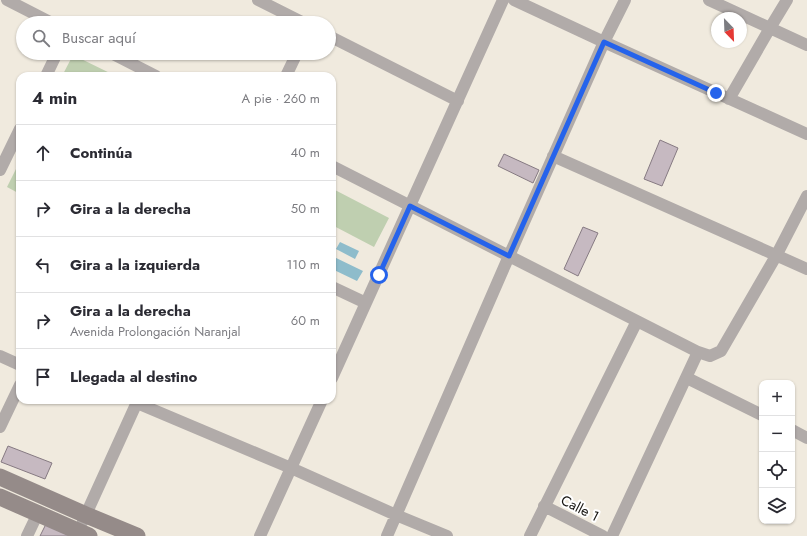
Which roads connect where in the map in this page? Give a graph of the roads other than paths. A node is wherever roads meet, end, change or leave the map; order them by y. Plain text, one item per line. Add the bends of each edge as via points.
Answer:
1 (7, 0) edge
2 (258, 0) edge
3 (503, 0) edge
4 (514, 0) edge
5 (625, 0) edge
6 (710, 0) edge
7 (787, 0) edge
8 (38, 16) edge
9 (290, 16) edge
10 (770, 28) junction
11 (336, 40) edge
12 (604, 42) junction
13 (807, 46) edge
14 (54, 60) edge
15 (125, 60) edge
16 (294, 60) edge
17 (48, 72) edge
18 (148, 72) edge
19 (288, 72) edge
20 (729, 99) junction
21 (458, 101) junction
22 (807, 134) edge
23 (16, 137) edge
24 (554, 156) junction
25 (336, 168) edge
26 (0, 170) edge
27 (807, 196) edge
28 (410, 206) junction
29 (509, 256) junction
30 (776, 256) junction
31 (807, 269) edge
32 (336, 289) edge
33 (366, 303) junction
34 (637, 321) junction
35 (698, 352) junction
36 (0, 356) edge
37 (16, 363) edge
38 (336, 369) edge
39 (687, 378) junction
40 (16, 394) edge
41 (136, 404) edge
42 (144, 404) edge
43 (320, 404) edge
44 (759, 413) edge
45 (0, 427) edge
46 (795, 432) edge
47 (807, 438) edge
48 (292, 468) junction
49 (0, 477) edge
50 (0, 497) edge
51 (544, 506) junction
52 (38, 513) junction
53 (396, 515) junction
54 (86, 516) junction
55 (83, 534) edge
56 (27, 536) edge
57 (137, 536) edge
58 (260, 536) edge
59 (387, 536) edge
60 (447, 536) edge
61 (530, 536) edge
62 (602, 536) edge
63 (612, 536) edge

1 - 8 street
2 - 9 street
3 - 21 street
4 - 12 street
5 - 12 street
6 - 10 street
7 - 10 street
10 - 13 street
10 - 20 street
11 - 21 street
12 - 20 street
12 - 24 street
14 - 17 street
15 - 18 street
16 - 19 street
20 - 22 street
21 - 28 street
23 - 26 street
24 - 29 street
24 - 30 street
25 - 28 street
27 - 30 street
28 - 29 street
28 - 33 street
29 - 34 street
29 - 53 street
30 - 31 street
30 - 35 street via 721,351 710,356
32 - 33 street
33 - 38 street
34 - 35 street
34 - 51 street
35 - 39 street
36 - 37 street
39 - 44 street
39 - 63 street
40 - 45 street
41 - 54 street
42 - 48 street
43 - 48 street
46 - 47 street
48 - 53 street
48 - 58 street
49 - 54 street
50 - 52 street
51 - 61 street
51 - 62 street, Calle 1
52 - 55 street
52 - 56 street
53 - 59 street
53 - 60 street
54 - 55 street
54 - 57 street

